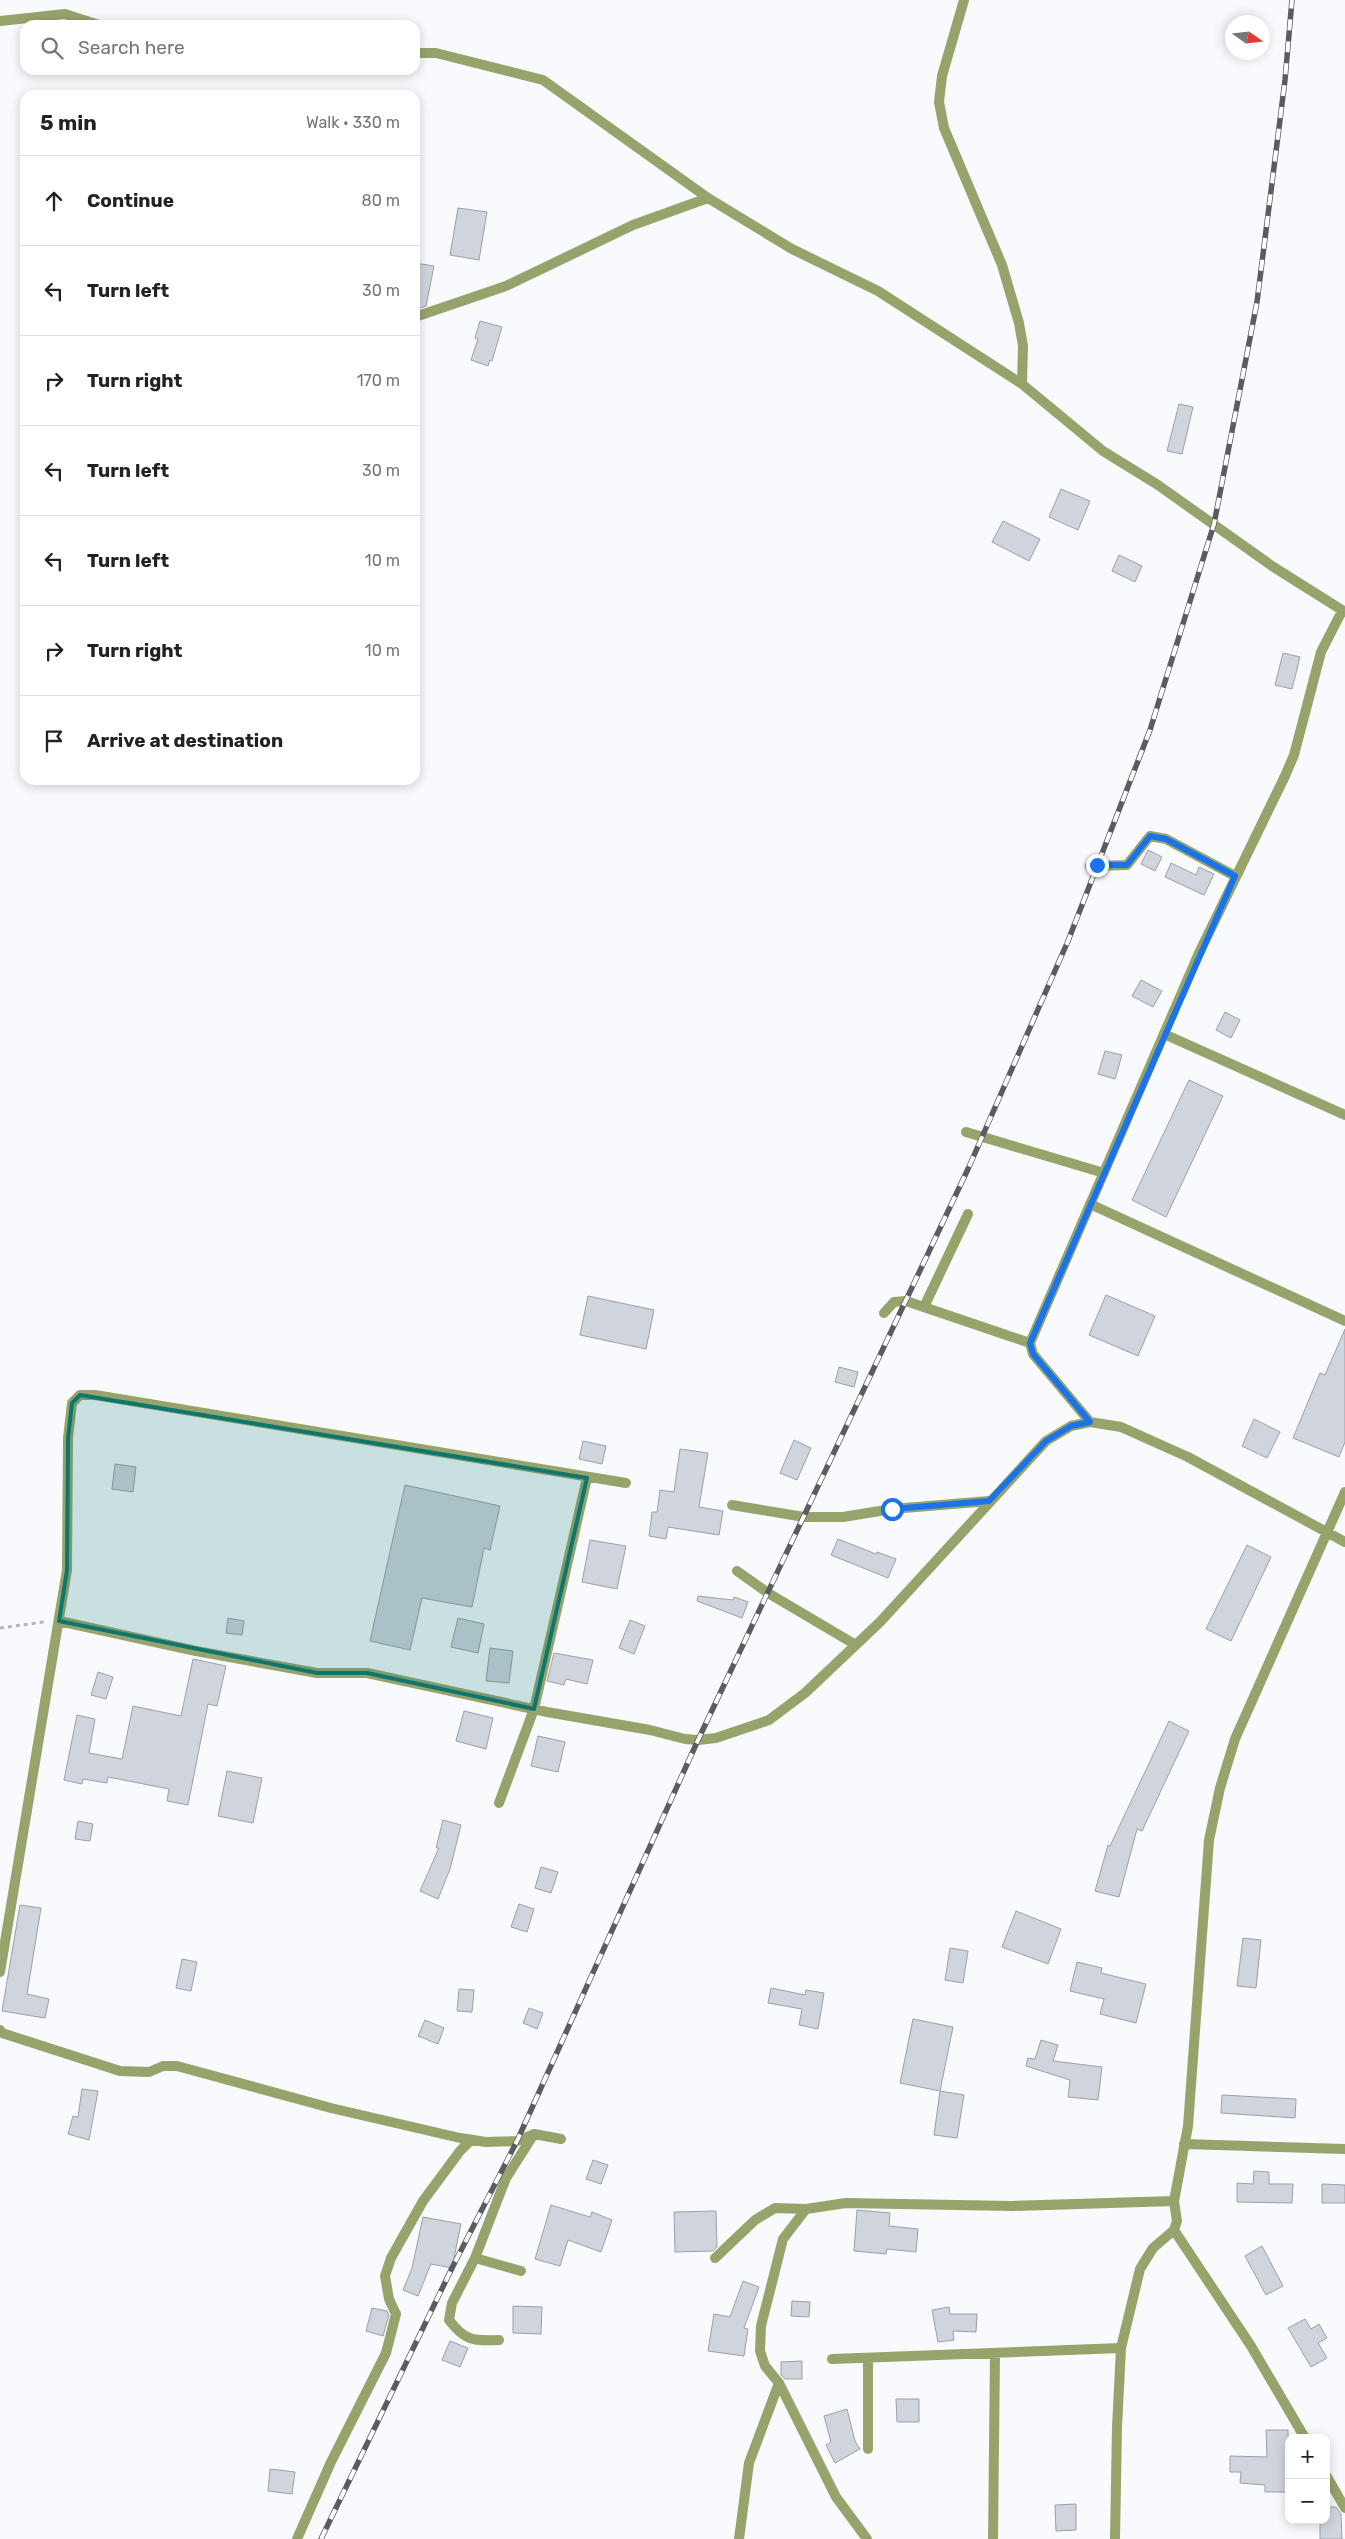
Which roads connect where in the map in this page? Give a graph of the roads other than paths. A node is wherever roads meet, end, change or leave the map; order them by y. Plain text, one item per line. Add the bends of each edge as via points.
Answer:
1 (964, 0) edge
2 (83, 20) edge
3 (0, 21) edge
4 (420, 53) edge
5 (708, 198) junction
6 (420, 315) edge
7 (1022, 384) junction
8 (1344, 612) edge
9 (1090, 866) dead end
10 (1235, 876) junction
11 (1164, 1034) junction
12 (1345, 1115) edge
13 (966, 1132) dead end
14 (1104, 1173) junction
15 (1090, 1204) junction
16 (968, 1214) dead end
17 (924, 1307) junction
18 (884, 1313) dead end
19 (1345, 1321) edge
20 (1030, 1343) junction
21 (1090, 1422) junction
22 (587, 1478) junction
23 (626, 1483) dead end
24 (1345, 1492) edge
25 (989, 1501) junction
26 (732, 1505) dead end
27 (1326, 1533) junction
28 (1345, 1542) edge
29 (737, 1572) dead end
30 (59, 1621) junction
31 (856, 1645) junction
32 (534, 1709) junction
33 (499, 1803) dead end
34 (0, 1972) edge
35 (0, 2030) edge
36 (534, 2134) junction
37 (561, 2139) dead end
38 (471, 2140) junction
39 (1184, 2144) junction
40 (1345, 2149) edge
41 (1174, 2201) junction
42 (806, 2209) junction
43 (1174, 2230) junction
44 (475, 2258) junction
45 (715, 2258) dead end
46 (521, 2271) dead end
47 (499, 2340) dead end
48 (1121, 2348) junction
49 (994, 2354) junction
50 (868, 2358) junction
51 (832, 2359) dead end
52 (779, 2383) junction
53 (1302, 2434) edge
54 (868, 2449) dead end
55 (1328, 2479) edge
56 (1345, 2508) edge
57 (297, 2539) edge
58 (739, 2539) edge
59 (867, 2539) edge
60 (993, 2539) edge
61 (1115, 2539) edge

1 - 7 street via 942,76 939,102 944,128 1002,265 1020,323
2 - 3 street via 64,14
4 - 5 street via 436,53 543,80
5 - 6 street via 633,225 506,286
5 - 7 street via 792,250 878,291
7 - 8 street via 1103,451
8 - 10 street via 1320,652 1294,755
9 - 10 street via 1127,865 1150,836 1166,839
10 - 11 street
11 - 12 street
11 - 14 street
13 - 14 street
14 - 15 street
15 - 19 street
15 - 20 street
16 - 17 street
17 - 18 street via 899,1301
17 - 20 street
20 - 21 street via 1033,1354
21 - 25 street via 1071,1426 1046,1441
21 - 27 street via 1121,1427 1188,1457
22 - 23 street
22 - 30 street via 80,1395 72,1403 68,1438 67,1570
22 - 32 street
24 - 27 street
25 - 26 street via 892,1509 843,1517 804,1517
25 - 31 street
27 - 28 street
27 - 39 street via 1235,1740 1220,1788 1209,1840 1188,2126
29 - 31 street
30 - 32 street via 317,1673 366,1673
30 - 34 street
31 - 32 street via 805,1693 769,1720 716,1738 685,1739
32 - 33 street
35 - 38 street via 120,2071 149,2072 163,2066 177,2066 331,2108
36 - 37 street
36 - 38 street via 517,2141
36 - 44 street via 506,2178
38 - 57 street via 423,2201 391,2258 384,2276 396,2314 386,2353 331,2462
39 - 40 street
39 - 41 street
41 - 42 street via 1012,2206 846,2203
41 - 43 street via 1177,2222
42 - 45 street via 775,2208 755,2220
42 - 52 street via 783,2239 760,2326 760,2351 765,2366
43 - 48 street via 1152,2248 1140,2269
43 - 53 street via 1251,2346
44 - 46 street
44 - 47 street via 452,2303 449,2320 461,2336 476,2341
48 - 49 street
48 - 61 street via 1116,2427
49 - 50 street
49 - 60 street
50 - 51 street
50 - 54 street
52 - 58 street via 749,2463
52 - 59 street via 836,2496
55 - 56 street

